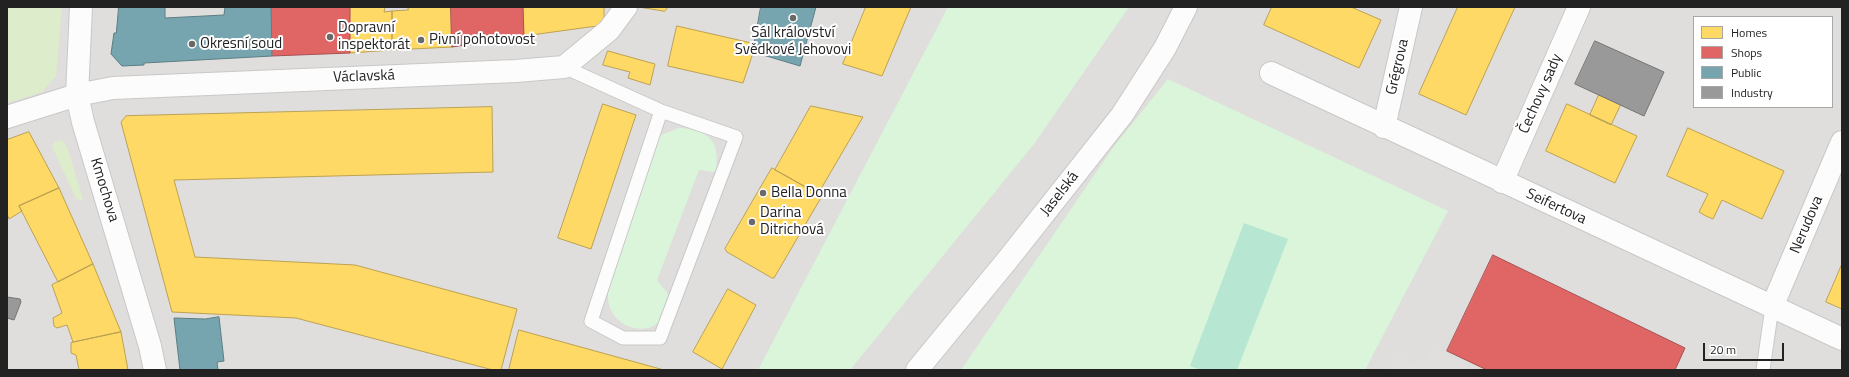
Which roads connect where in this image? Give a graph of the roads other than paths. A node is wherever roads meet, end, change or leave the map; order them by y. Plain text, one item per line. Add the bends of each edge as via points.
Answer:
1 (81, 7) edge
2 (626, 7) edge
3 (1186, 7) edge
4 (1411, 7) edge
5 (1579, 7) edge
6 (564, 67) junction
7 (1270, 74) dead end
8 (77, 95) junction
9 (661, 110) junction
10 (7, 117) edge
11 (1384, 127) junction
12 (1842, 142) edge
13 (1502, 182) junction
14 (1772, 307) junction
15 (1842, 339) edge
16 (155, 370) edge
17 (917, 370) edge
18 (1763, 370) edge

1 - 8 street, Kmochova
2 - 6 street via 609,30
3 - 17 street, Jaselská via 1165,48 1122,115
4 - 11 street, Grégrova
5 - 13 street, Čechovy sady
6 - 8 street, Václavská via 113,88
6 - 9 lane
7 - 11 street, Seifertova
8 - 10 street, Václavská
8 - 16 street, Kmochova
9 - 9 lane via 736,137 660,338 623,338 591,321
11 - 13 street, Seifertova
12 - 14 street, Nerudova
13 - 14 street, Seifertova
14 - 15 street, Seifertova
14 - 18 lane

